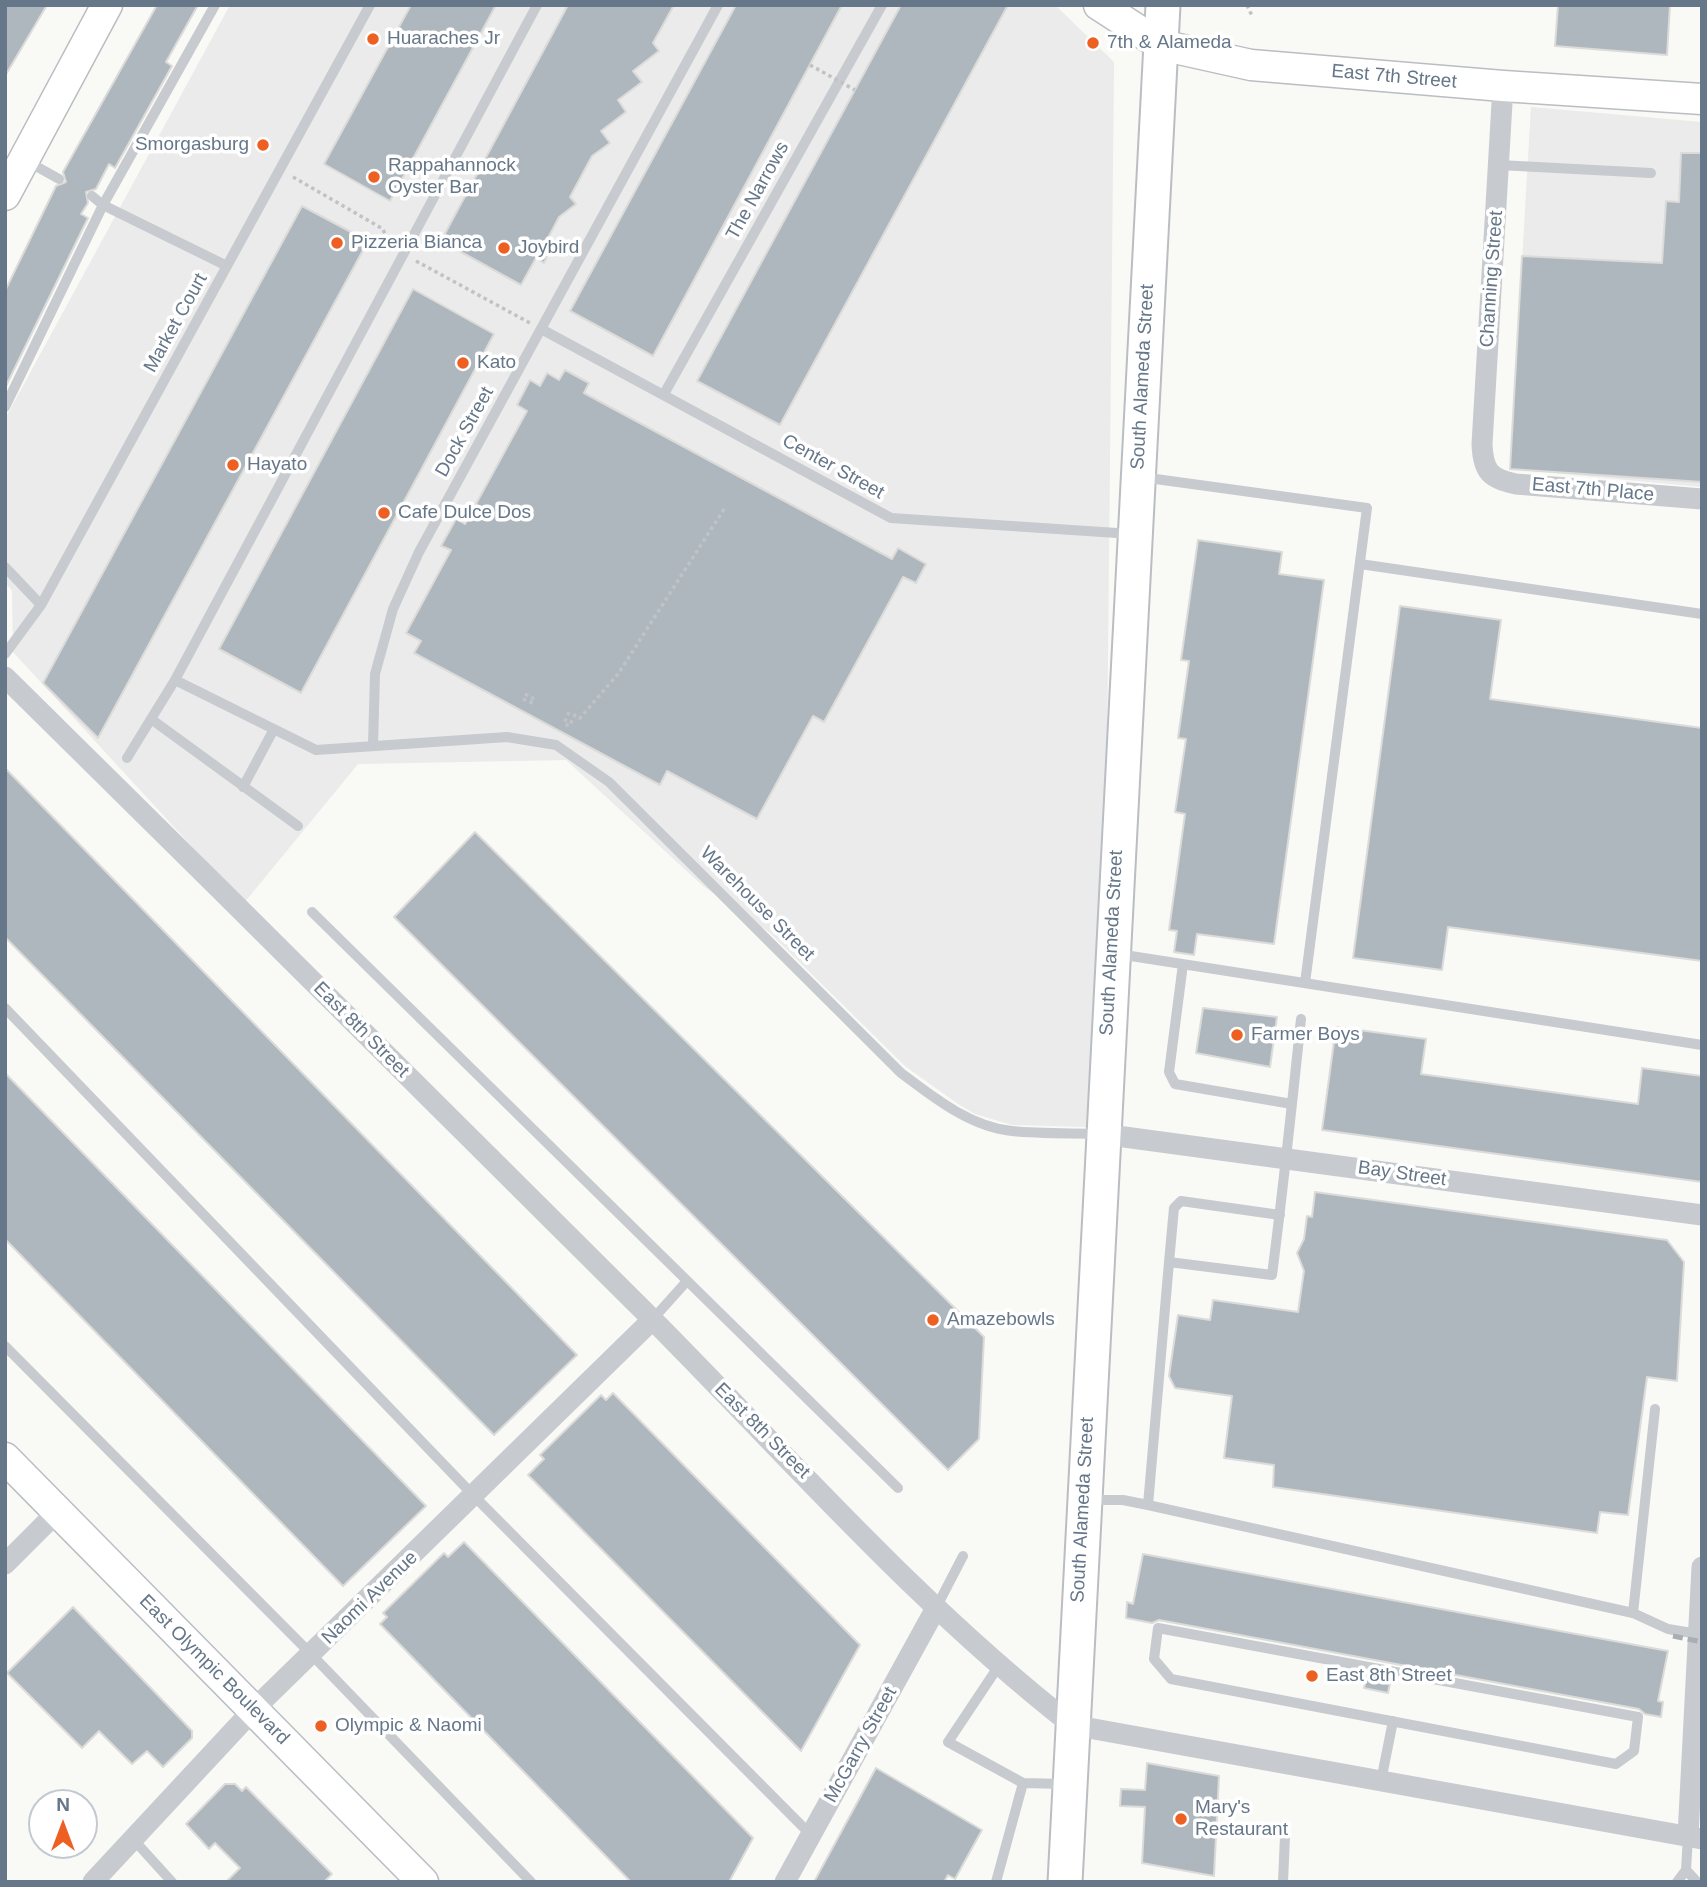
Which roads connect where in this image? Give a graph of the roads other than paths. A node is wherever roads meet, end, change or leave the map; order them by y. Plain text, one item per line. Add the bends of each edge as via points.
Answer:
1 (107, 5) edge
2 (215, 5) edge
3 (370, 5) edge
4 (537, 5) edge
5 (718, 5) edge
6 (882, 5) edge
7 (1099, 5) edge
8 (1163, 5) edge
9 (1161, 45) junction
10 (1503, 86) junction
11 (1702, 99) edge
12 (24, 160) junction
13 (1499, 166) junction
14 (1651, 173) dead end
15 (60, 179) dead end
16 (6, 192) edge
17 (92, 195) dead end
18 (103, 205) junction
19 (227, 266) junction
20 (543, 330) junction
21 (664, 394) junction
22 (5, 407) edge
23 (1488, 471) joint
24 (1138, 476) junction
25 (1702, 499) edge
26 (1135, 534) junction
27 (1360, 564) junction
28 (5, 567) edge
29 (41, 605) junction
30 (1702, 614) edge
31 (5, 654) edge
32 (5, 677) edge
33 (175, 680) junction
34 (151, 719) junction
35 (274, 729) junction
36 (373, 745) junction
37 (127, 758) dead end
38 (243, 787) junction
39 (298, 826) dead end
40 (312, 912) dead end
41 (1112, 953) junction
42 (1183, 964) junction
43 (1305, 983) junction
44 (5, 1009) edge
45 (1301, 1019) dead end
46 (1702, 1045) edge
47 (1292, 1104) junction
48 (1102, 1134) junction
49 (1288, 1159) junction
50 (1280, 1215) junction
51 (1702, 1215) edge
52 (1169, 1262) junction
53 (687, 1281) junction
54 (652, 1320) junction
55 (5, 1346) edge
56 (1656, 1409) dead end
57 (5, 1458) edge
58 (898, 1488) dead end
59 (474, 1496) junction
60 (1083, 1500) junction
61 (1149, 1505) junction
62 (58, 1511) junction
63 (963, 1556) dead end
64 (5, 1564) edge
65 (1702, 1567) edge
66 (936, 1608) junction
67 (1633, 1613) junction
68 (1698, 1634) junction
69 (312, 1654) junction
70 (998, 1667) junction
71 (253, 1710) junction
72 (1393, 1721) junction
73 (1072, 1725) junction
74 (1381, 1781) junction
75 (1023, 1783) junction
76 (1069, 1784) junction
77 (811, 1835) junction
78 (1284, 1836) dead end
79 (1695, 1837) edge
80 (133, 1839) junction
81 (401, 1870) edge
82 (1686, 1870) junction
83 (93, 1882) edge
84 (172, 1882) edge
85 (423, 1882) edge
86 (531, 1882) edge
87 (785, 1882) edge
88 (996, 1882) edge
89 (1065, 1882) edge
90 (1283, 1882) edge
91 (1678, 1882) edge
92 (1697, 1882) edge

1 - 12 main road
2 - 18 lane
3 - 19 lane, Market Court
4 - 33 lane
5 - 20 lane, Dock Street
6 - 21 lane, The Narrows
7 - 9 main road, East 7th Street
8 - 9 main road, South Alameda Street
9 - 10 main road, East 7th Street via 1251,65
9 - 24 main road, South Alameda Street
10 - 11 main road, East 7th Street
10 - 13 street, Channing Street
12 - 15 lane
12 - 16 main road
13 - 14 lane
13 - 23 street, Channing Street via 1482,444
17 - 18 lane
18 - 19 lane
18 - 22 lane
19 - 29 lane, Market Court
20 - 21 lane, Center Street
20 - 36 lane, Dock Street via 433,525 393,609 375,674
21 - 26 lane, Center Street via 891,518
23 - 25 street, East 7th Place via 1498,480 1516,484
24 - 26 main road, South Alameda Street
24 - 27 lane via 1367,508
26 - 41 main road, South Alameda Street
27 - 30 lane
27 - 43 lane
28 - 29 lane
29 - 31 lane, Market Court
32 - 54 street, East 8th Street
33 - 34 lane
33 - 35 lane, Warehouse Street
34 - 37 lane
34 - 38 lane
35 - 36 lane, Warehouse Street via 316,750
35 - 38 lane
36 - 48 lane, Warehouse Street via 507,737 556,746 609,782 901,1073 926,1092 975,1121 1010,1131
38 - 39 lane
40 - 53 lane
41 - 42 lane
41 - 48 main road, South Alameda Street
42 - 43 lane
42 - 47 lane via 1169,1072 1175,1084
43 - 46 lane
44 - 59 lane
45 - 47 lane
47 - 49 lane
48 - 49 street, Bay Street
48 - 60 main road, South Alameda Street
49 - 50 lane
49 - 51 street, Bay Street
50 - 52 lane via 1181,1201 1174,1208
50 - 52 lane via 1272,1275
52 - 61 lane
53 - 54 lane
53 - 58 lane
54 - 59 street, Naomi Avenue
54 - 66 street, East 8th Street
55 - 69 lane
56 - 67 lane
57 - 62 main road, East Olympic Boulevard
59 - 69 street, Naomi Avenue
59 - 77 lane
60 - 61 lane
60 - 73 main road, South Alameda Street
61 - 67 lane
62 - 64 street
62 - 71 main road, East Olympic Boulevard
63 - 66 lane
65 - 68 street
66 - 70 street, East 8th Street
66 - 77 street, McGarry Street
67 - 68 lane via 1668,1629
68 - 79 street
69 - 71 street, Naomi Avenue
69 - 86 lane
70 - 73 street, East 8th Street
70 - 75 lane via 948,1742
71 - 80 street, Naomi Avenue
71 - 81 main road, East Olympic Boulevard
72 - 72 lane via 1616,1763 1634,1751 1638,1717 1158,1628 1154,1658 1171,1679
72 - 74 lane
73 - 74 street, East 8th Street
73 - 76 main road, South Alameda Street
74 - 79 street, East 8th Street
75 - 76 lane
75 - 88 lane
76 - 89 main road, South Alameda Street
77 - 87 street, McGarry Street
78 - 90 lane
79 - 82 lane
80 - 83 street, Naomi Avenue
80 - 84 lane
81 - 85 main road, East Olympic Boulevard
82 - 91 lane
82 - 92 lane

